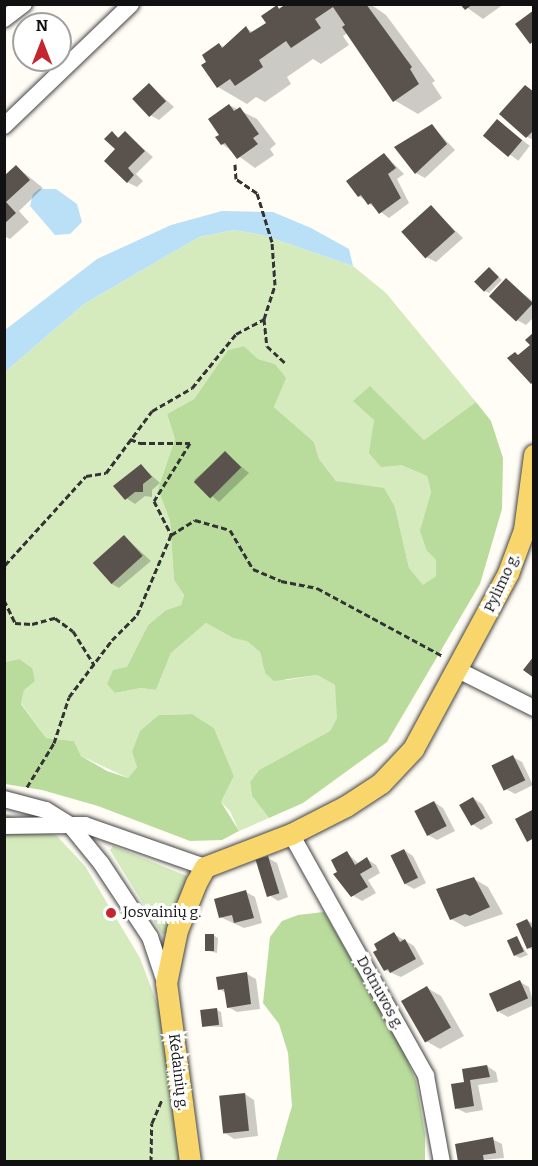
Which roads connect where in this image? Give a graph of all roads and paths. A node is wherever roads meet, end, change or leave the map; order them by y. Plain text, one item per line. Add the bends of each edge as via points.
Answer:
1 (24, 4) edge
2 (131, 4) edge
3 (4, 19) edge
4 (4, 126) edge
5 (235, 164) dead end
6 (264, 319) junction
7 (286, 364) dead end
8 (130, 439) junction
9 (534, 455) edge
10 (171, 535) junction
11 (4, 573) edge
12 (4, 600) edge
13 (94, 664) junction
14 (460, 667) junction
15 (534, 708) edge
16 (11, 800) edge
17 (70, 825) junction
18 (4, 826) edge
19 (291, 834) junction
20 (205, 867) junction
21 (166, 983) junction
22 (165, 1094) dead end
23 (151, 1161) edge
24 (190, 1161) edge
25 (442, 1161) edge

1 - 3 street
2 - 4 street
5 - 6 path via 236,180 257,193 272,242 275,285
6 - 7 path via 267,346
6 - 8 path via 236,334 192,388 152,411
8 - 10 path via 140,443 190,443 154,501
8 - 11 path via 106,473 86,477 5,565
9 - 14 main road, Pylimo g. via 518,548
10 - 13 path via 137,615
10 - 14 path via 195,520 230,530 253,569 281,581 317,588
12 - 13 path via 15,623 32,624 55,618 73,631
13 - 16 path via 69,697 54,742
14 - 15 street
14 - 19 main road via 399,767 346,806
16 - 17 street via 46,810
17 - 18 street
17 - 20 street via 85,825
17 - 21 street via 145,929
19 - 20 main road
19 - 25 street, Dotnuvos g. via 426,1076
20 - 21 main road via 186,904
21 - 24 main road, Kėdainių g.
22 - 23 path via 152,1123

